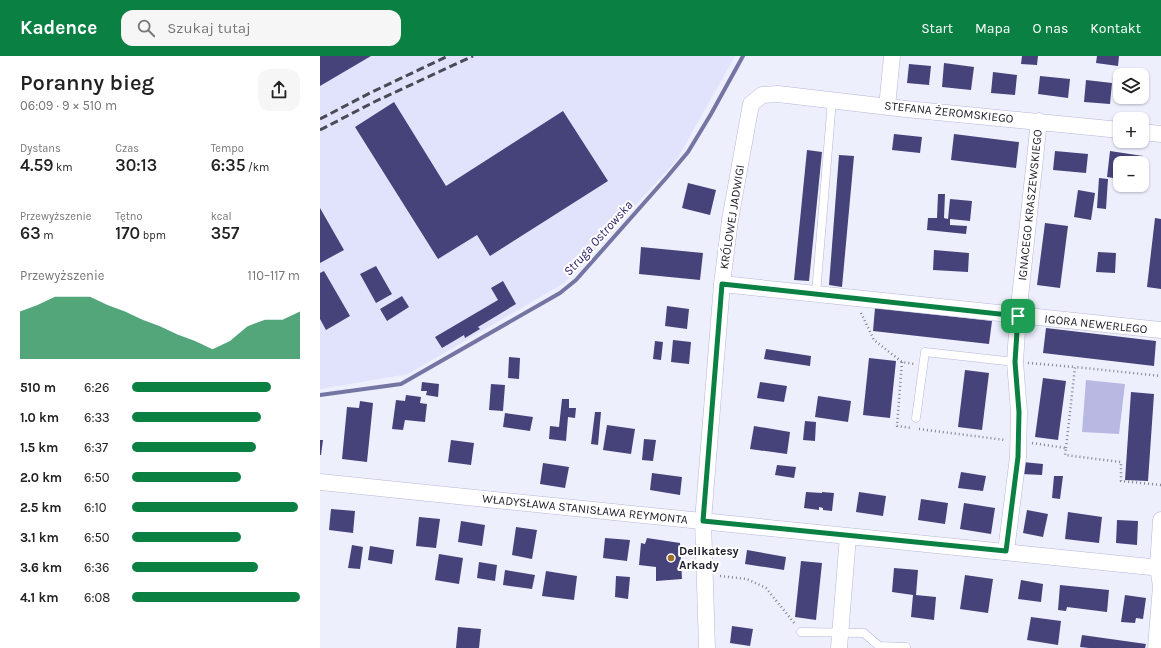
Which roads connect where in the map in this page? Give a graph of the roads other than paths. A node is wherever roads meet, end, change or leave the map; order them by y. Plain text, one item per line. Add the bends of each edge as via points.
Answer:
1 (892, 56) edge
2 (778, 94) joint
3 (832, 100) junction
4 (887, 106) junction
5 (1038, 121) junction
6 (1113, 129) edge
7 (1149, 133) edge
8 (1161, 134) edge
9 (722, 284) junction
10 (816, 294) junction
11 (1018, 316) junction
12 (1161, 330) edge
13 (1015, 362) junction
14 (916, 418) dead end
15 (320, 482) edge
16 (1161, 520) edge
17 (703, 521) junction
18 (848, 536) junction
19 (1006, 551) junction
20 (1159, 567) edge
21 (802, 632) road end
22 (840, 640) edge
23 (1158, 641) edge
24 (906, 647) dead end
25 (707, 648) edge

1 - 4 street
2 - 3 street, STEFANA ŻEROMSKIEGO
2 - 9 street, KRÓLOWEJ JADWIGI via 762,95 751,104 730,220
3 - 4 street, STEFANA ŻEROMSKIEGO
3 - 10 lane
4 - 5 street, STEFANA ŻEROMSKIEGO
5 - 6 street, STEFANA ŻEROMSKIEGO
5 - 11 street, IGNACEGO KRASZEWSKIEGO
7 - 8 street
9 - 10 street, IGORA NEWERLEGO
9 - 17 street, KRÓLOWEJ JADWIGI
10 - 11 street, IGORA NEWERLEGO
11 - 12 street, IGORA NEWERLEGO
11 - 13 street, IGNACEGO KRASZEWSKIEGO
13 - 14 lane via 925,352
13 - 19 street, IGNACEGO KRASZEWSKIEGO via 1019,412 1018,457
15 - 17 street, WŁADYSŁAWA STANISŁAWA REYMONTA
16 - 20 street
17 - 18 street, WŁADYSŁAWA STANISŁAWA REYMONTA
17 - 25 street, KRÓLOWEJ JADWIGI
18 - 19 street, WŁADYSŁAWA STANISŁAWA REYMONTA
18 - 22 street
19 - 20 street, WŁADYSŁAWA STANISŁAWA REYMONTA
20 - 23 street
21 - 22 lane
22 - 24 lane via 864,633 879,646

